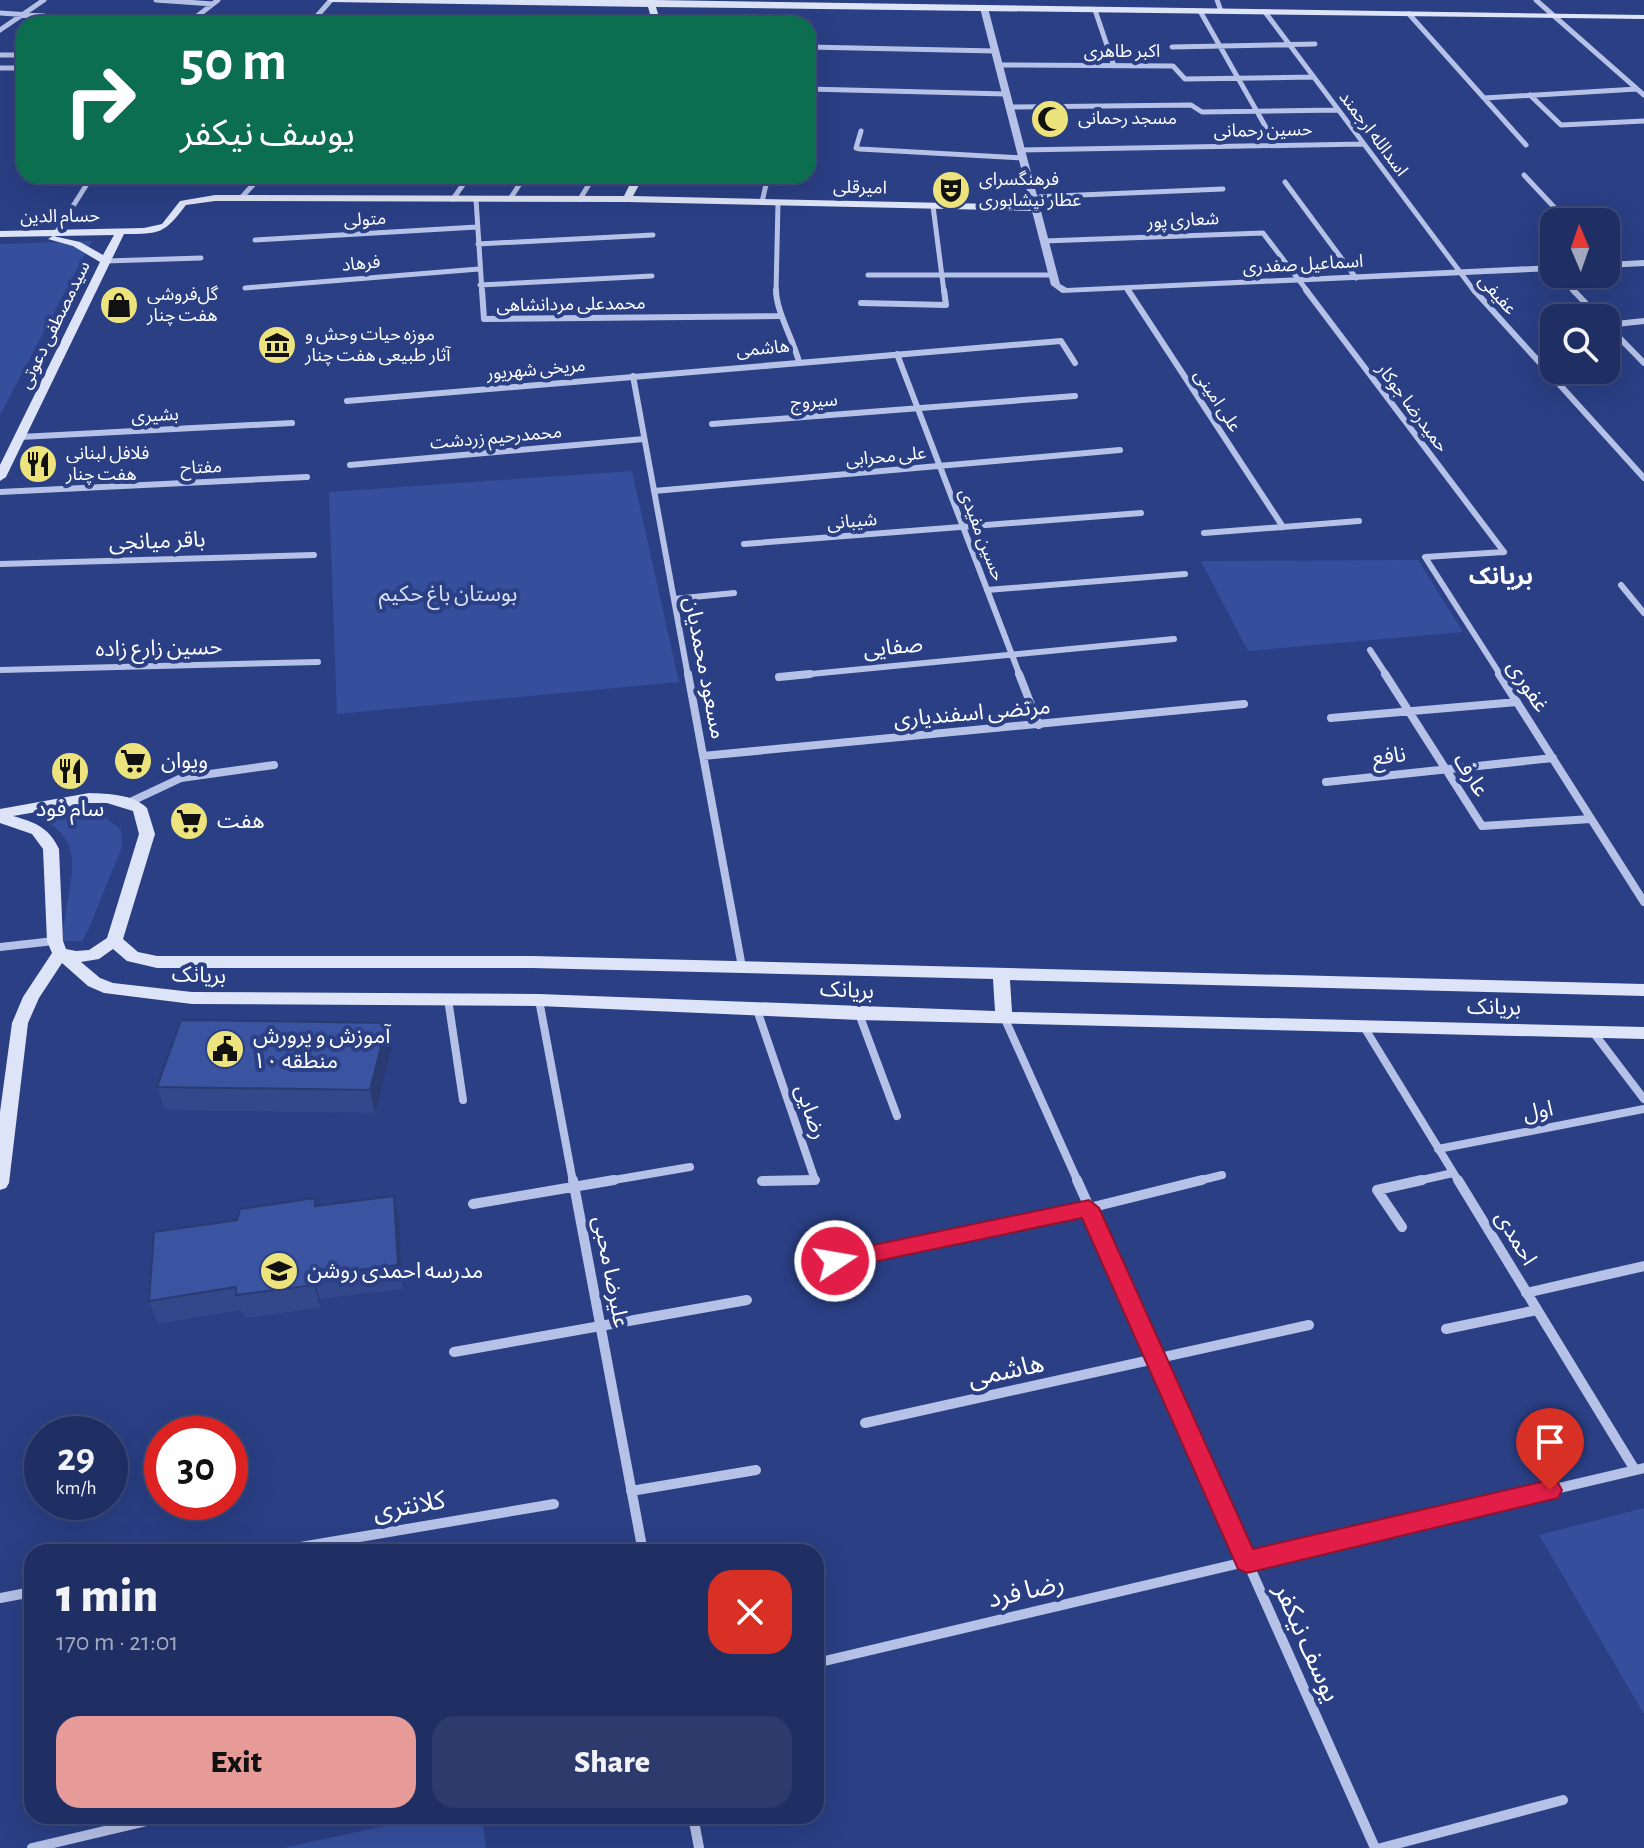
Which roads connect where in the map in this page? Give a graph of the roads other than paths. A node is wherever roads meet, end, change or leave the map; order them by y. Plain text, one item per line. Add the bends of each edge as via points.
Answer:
1 (44, 0) edge
2 (156, 0) edge
3 (331, 0) edge
4 (1217, 0) edge
5 (1536, 0) edge
6 (215, 2) edge
7 (650, 2) edge
8 (751, 3) edge
9 (909, 4) edge
10 (1114, 5) edge
11 (984, 8) junction
12 (1095, 10) junction
13 (1200, 11) junction
14 (1221, 11) junction
15 (1265, 12) junction
16 (0, 13) edge
17 (1409, 14) junction
18 (23, 15) junction
19 (44, 16) dead end
20 (197, 16) edge
21 (315, 16) edge
22 (1554, 16) junction
23 (1644, 17) edge
24 (1289, 44) junction
25 (1315, 44) dead end
26 (1220, 46) junction
27 (816, 47) edge
28 (1172, 47) dead end
29 (995, 51) junction
30 (998, 65) junction
31 (1114, 66) junction
32 (1313, 77) junction
33 (1238, 78) junction
34 (816, 89) edge
35 (1637, 89) junction
36 (1006, 94) junction
37 (1530, 95) junction
38 (1644, 95) edge
39 (1484, 98) junction
40 (1009, 107) junction
41 (1338, 110) junction
42 (1257, 111) junction
43 (1644, 121) edge
44 (861, 131) dead end
45 (1363, 144) junction
46 (1276, 145) junction
47 (1526, 145) dead end
48 (1022, 154) junction
49 (1524, 175) dead end
50 (1285, 182) dead end
51 (87, 184) edge
52 (254, 184) edge
53 (463, 184) edge
54 (520, 184) edge
55 (589, 184) edge
56 (635, 184) edge
57 (766, 184) edge
58 (1223, 189) dead end
59 (241, 198) junction
60 (453, 199) junction
61 (476, 199) junction
62 (510, 199) junction
63 (580, 199) junction
64 (627, 199) junction
65 (762, 202) junction
66 (778, 203) junction
67 (1034, 203) junction
68 (933, 206) junction
69 (1555, 208) edge
70 (477, 227) junction
71 (120, 232) junction
72 (56, 233) junction
73 (0, 234) edge
74 (21, 234) junction
75 (653, 235) dead end
76 (255, 240) dead end
77 (1044, 241) junction
78 (478, 244) junction
79 (201, 258) dead end
80 (106, 261) junction
81 (1644, 263) edge
82 (1620, 264) edge
83 (479, 269) junction
84 (1540, 270) edge
85 (1458, 273) junction
86 (868, 275) dead end
87 (942, 275) junction
88 (652, 276) dead end
89 (1356, 278) junction
90 (1054, 280) junction
91 (1298, 281) junction
92 (480, 285) junction
93 (245, 288) dead end
94 (1571, 288) edge
95 (1128, 290) junction
96 (861, 303) dead end
97 (1587, 304) edge
98 (779, 316) junction
99 (1644, 321) edge
100 (1620, 324) edge
101 (1620, 338) edge
102 (897, 354) junction
103 (799, 362) junction
104 (1075, 363) dead end
105 (1644, 363) edge
106 (633, 376) junction
107 (1075, 396) dead end
108 (347, 401) dead end
109 (918, 408) junction
110 (292, 423) dead end
111 (712, 424) dead end
112 (20, 437) junction
113 (644, 439) junction
114 (1120, 450) dead end
115 (350, 465) dead end
116 (940, 466) junction
117 (0, 477) edge
118 (307, 477) dead end
119 (1644, 478) edge
120 (654, 491) junction
121 (0, 492) edge
122 (1141, 513) dead end
123 (1359, 521) dead end
124 (963, 527) junction
125 (1283, 527) junction
126 (1204, 533) dead end
127 (744, 544) dead end
128 (1504, 552) joint
129 (314, 555) dead end
130 (0, 564) edge
131 (1185, 574) dead end
132 (1621, 585) dead end
133 (987, 590) junction
134 (734, 593) dead end
135 (674, 599) junction
136 (1644, 613) edge
137 (1174, 639) dead end
138 (1370, 650) dead end
139 (1012, 654) junction
140 (318, 662) dead end
141 (0, 670) edge
142 (779, 677) dead end
143 (1517, 702) junction
144 (1244, 704) dead end
145 (1409, 711) junction
146 (1331, 718) dead end
147 (1039, 725) junction
148 (703, 756) junction
149 (1553, 758) junction
150 (274, 765) dead end
151 (1445, 767) junction
152 (1326, 782) dead end
153 (130, 802) junction
154 (0, 816) edge
155 (1591, 819) junction
156 (1644, 902) edge
157 (114, 941) junction
158 (0, 947) edge
159 (58, 947) junction
160 (742, 967) junction
161 (1001, 973) junction
162 (1644, 990) edge
163 (448, 999) junction
164 (539, 1000) junction
165 (756, 1007) junction
166 (859, 1014) junction
167 (1004, 1017) junction
168 (1364, 1027) junction
169 (1593, 1032) junction
170 (1644, 1033) edge
171 (1644, 1099) edge
172 (463, 1100) dead end
173 (1644, 1109) edge
174 (897, 1116) dead end
175 (1438, 1149) junction
176 (690, 1167) dead end
177 (1453, 1173) junction
178 (1222, 1175) dead end
179 (762, 1181) dead end
180 (0, 1183) edge
181 (574, 1187) junction
182 (473, 1204) dead end
183 (1089, 1208) junction
184 (1402, 1227) dead end
185 (835, 1261) dead end
186 (1644, 1266) edge
187 (1526, 1293) junction
188 (747, 1300) dead end
189 (1537, 1310) junction
190 (1309, 1325) dead end
191 (600, 1326) junction
192 (1446, 1329) dead end
193 (454, 1352) dead end
194 (1157, 1361) junction
195 (865, 1423) dead end
196 (1640, 1469) edge
197 (756, 1470) dead end
198 (631, 1491) junction
199 (554, 1504) dead end
200 (318, 1544) edge
201 (641, 1544) edge
202 (1247, 1561) junction
203 (24, 1594) edge
204 (0, 1598) edge
205 (824, 1661) edge
206 (1563, 1800) dead end
207 (134, 1824) edge
208 (694, 1824) edge
209 (32, 1848) edge
210 (699, 1848) edge
211 (1378, 1848) edge

1 - 18 street
2 - 6 street
3 - 7 main road
3 - 21 street
4 - 14 street
5 - 22 street
6 - 20 street
7 - 8 main road
8 - 9 main road
9 - 11 main road
10 - 12 main road
10 - 13 main road
11 - 12 main road
11 - 29 street
12 - 31 street
13 - 14 main road
13 - 26 street
14 - 15 main road
15 - 17 main road
15 - 24 street, اسدالله ارجمند
16 - 18 street
17 - 22 main road
17 - 39 street
18 - 19 street
22 - 23 main road
22 - 35 street
24 - 25 street
24 - 26 street
24 - 32 street, اسدالله ارجمند
26 - 28 street
26 - 33 street
27 - 29 street
29 - 30 street
30 - 31 street, اکبر طاهری
30 - 36 street
31 - 33 street, اکبر طاهری via 1173,66 1185,79
32 - 33 street, اکبر طاهری
32 - 41 street, اسدالله ارجمند
33 - 42 street
34 - 36 street
35 - 37 street
35 - 38 street
36 - 40 street
37 - 39 street
37 - 43 street via 1561,125
39 - 47 street
40 - 42 street via 1191,105 1202,112
40 - 48 street
41 - 42 street
41 - 45 street, اسدالله ارجمند
42 - 46 street
44 - 48 street, حسین رحمانی via 858,149
45 - 46 street, حسین رحمانی
45 - 85 street, اسدالله ارجمند
46 - 48 street, حسین رحمانی
48 - 67 street
49 - 69 street
50 - 89 street
51 - 72 street
52 - 59 street
53 - 60 street
54 - 62 street
55 - 63 street
56 - 64 main road
57 - 65 street
58 - 67 street
59 - 60 main road, امیرقلی
59 - 71 main road, امیرقلی via 191,200 178,207 165,226
60 - 61 main road, امیرقلی
61 - 62 main road, امیرقلی
61 - 70 street, محمدعلی مردانشاهی
62 - 63 main road, امیرقلی
63 - 64 main road, امیرقلی
64 - 65 main road, امیرقلی
65 - 66 main road, امیرقلی
66 - 68 main road, امیرقلی
66 - 98 street
67 - 68 main road, امیرقلی
67 - 77 street
68 - 87 street
70 - 76 street, متولی
70 - 78 street, محمدعلی مردانشاهی
71 - 72 main road, حسام الدین
71 - 80 main road, سیدمصطفی دعوتی
72 - 74 main road, حسام الدین
73 - 74 main road, حسام الدین
74 - 80 main road via 76,244
75 - 78 street
77 - 90 street
77 - 91 street, شعاری پور via 1260,232
78 - 83 street, محمدعلی مردانشاهی
79 - 80 street
80 - 112 main road, سیدمصطفی دعوتی
81 - 82 street
83 - 92 street, محمدعلی مردانشاهی
83 - 93 street, فرهاد
84 - 85 street, اسماعیل صفدری
85 - 89 street, اسماعیل صفدری
85 - 119 street, عفیفی
86 - 87 street
87 - 90 street
87 - 96 street via 946,305
88 - 92 street
89 - 91 street, اسماعیل صفدری
90 - 95 street, اسماعیل صفدری via 1074,292
91 - 95 street, اسماعیل صفدری
91 - 128 street, حمیدرضا جوکار
92 - 98 street, محمدعلی مردانشاهی via 482,316 491,321
94 - 97 street
95 - 125 street, علی امینی
98 - 103 street via 791,331
99 - 100 street
101 - 105 street
102 - 103 street, هاشمی
102 - 104 street, هاشمی via 1061,341
102 - 109 street, حسین مفیدی
103 - 106 street, هاشمی
106 - 108 street, مریخی شهریور
106 - 113 street, مسعود محمدیان
107 - 109 street, سیروج
109 - 111 street, سیروج
109 - 116 street, حسین مفیدی
110 - 112 street, بشیری
112 - 117 main road, سیدمصطفی دعوتی
113 - 115 street, محمدرحیم زردشت
113 - 120 street, مسعود محمدیان
114 - 116 street, علی محرابی
116 - 120 street, علی محرابی
116 - 124 street, حسین مفیدی
118 - 121 street, مفتاح
120 - 135 street, مسعود محمدیان
122 - 124 street, شیبانی
123 - 125 street
124 - 127 street, شیبانی
124 - 133 street, حسین مفیدی
125 - 126 street
128 - 143 street, غفوری via 1425,557
129 - 130 street, باقر میانجی
131 - 133 street
132 - 136 street
133 - 139 street, حسین مفیدی
134 - 135 street
135 - 148 street, مسعود محمدیان
137 - 139 street, صفایی
138 - 145 street, عارف
139 - 142 street, صفایی
139 - 147 street, حسین مفیدی
140 - 141 street, حسین زارع زاده
143 - 145 street
143 - 149 street, غفوری
144 - 147 street, مرتضی اسفندیاری
145 - 146 street
145 - 151 street, عارف
147 - 148 street, مرتضی اسفندیاری
148 - 160 street, مسعود محمدیان
149 - 151 street, نافع
149 - 155 street, غفوری
150 - 153 street via 181,778
151 - 152 street, نافع
151 - 155 street, عارف via 1482,826
153 - 154 main road via 85,799
153 - 157 main road via 145,816 147,834
154 - 159 main road via 46,836
155 - 156 street, غفوری
157 - 159 main road via 93,955 76,957
157 - 160 main road, بریانک via 133,957 157,962
158 - 159 street
159 - 163 main road, بریانک via 94,982 139,995
159 - 180 main road via 20,1023
160 - 161 main road, بریانک
161 - 162 main road, بریانک
161 - 167 main road
163 - 164 main road, بریانک
163 - 172 street
164 - 165 main road, بریانک
164 - 181 street, علیرضا محبی
165 - 166 main road, بریانک
165 - 179 street, رضایی via 815,1180
166 - 167 main road, بریانک
166 - 174 street
167 - 168 main road, بریانک
167 - 183 street, یوسف نیکفر
168 - 169 main road, بریانک
168 - 175 street, احمدی
169 - 170 main road, بریانک
169 - 171 street
173 - 175 street, اول
175 - 177 street, احمدی
176 - 181 street
177 - 184 street via 1377,1190
177 - 187 street, احمدی
178 - 183 street
181 - 182 street
181 - 191 street, علیرضا محبی
183 - 185 street
183 - 194 street, یوسف نیکفر
186 - 187 street
187 - 189 street, احمدی
188 - 191 street
189 - 192 street
189 - 196 street, احمدی
190 - 194 street, هاشمی
191 - 193 street
191 - 198 street, علیرضا محبی
194 - 195 street, هاشمی
194 - 202 street, یوسف نیکفر
196 - 202 street, رضا فرد
197 - 198 street
198 - 201 street, علیرضا محبی
199 - 200 street, کلانتری
202 - 205 street, رضا فرد
202 - 211 street, یوسف نیکفر
203 - 204 street
206 - 211 street
207 - 209 street
208 - 210 street

